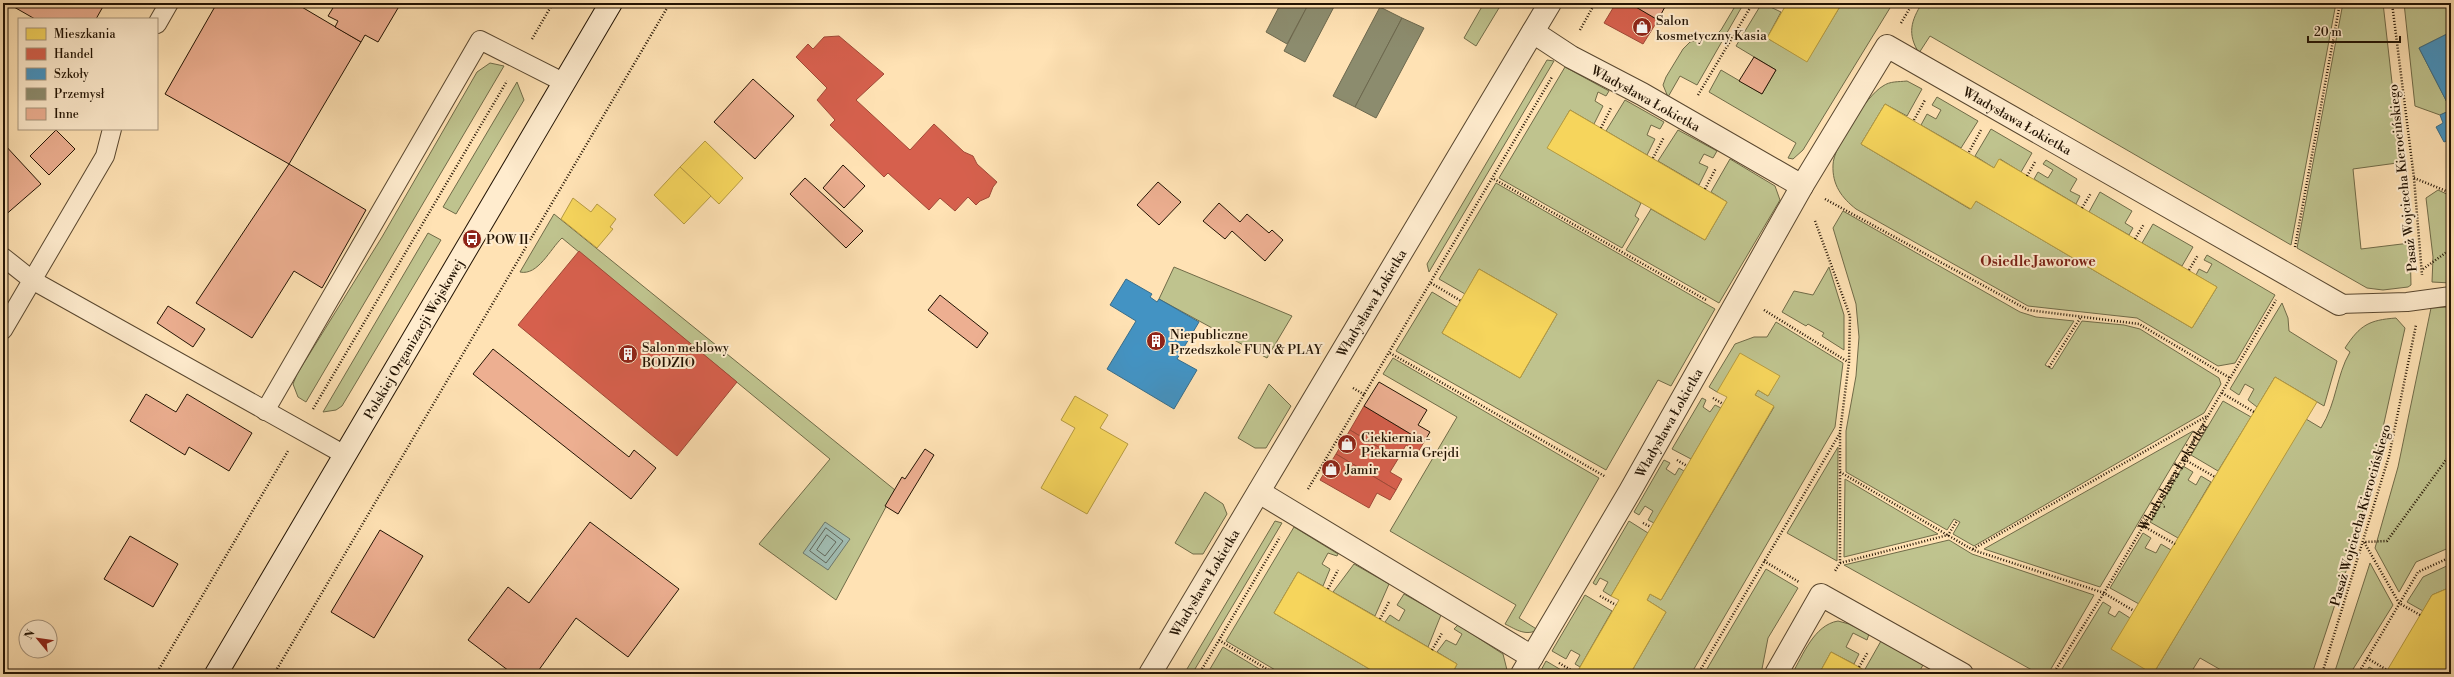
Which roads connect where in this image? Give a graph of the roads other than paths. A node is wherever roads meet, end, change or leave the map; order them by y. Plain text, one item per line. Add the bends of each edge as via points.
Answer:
1 (169, 3) edge
2 (612, 3) edge
3 (1550, 3) edge
4 (158, 22) edge
5 (1533, 32) junction
6 (565, 83) junction
7 (112, 130) edge
8 (1802, 186) junction
9 (3, 257) edge
10 (32, 280) junction
11 (2451, 296) edge
12 (2340, 304) joint
13 (3, 330) edge
14 (265, 410) junction
15 (344, 455) junction
16 (1259, 492) junction
17 (1527, 666) edge
18 (216, 674) edge
19 (1150, 674) edge
20 (1776, 674) edge
21 (1962, 674) edge

1 - 4 lane
2 - 6 street, Polskiej Organizacji Wojskowej
3 - 5 street, Władysława Łokietka
5 - 8 street, Władysława Łokietka
5 - 16 street, Władysława Łokietka
6 - 14 lane via 480,40
6 - 15 street, Polskiej Organizacji Wojskowej
7 - 10 lane via 105,156
8 - 12 street, Władysława Łokietka via 1887,46
8 - 17 street, Władysława Łokietka via 1630,491
9 - 10 lane
10 - 13 lane
10 - 14 lane
11 - 12 lane
14 - 15 lane
15 - 18 street, Polskiej Organizacji Wojskowej
16 - 17 street, Władysława Łokietka
16 - 19 street, Władysława Łokietka
20 - 21 street via 1821,595

